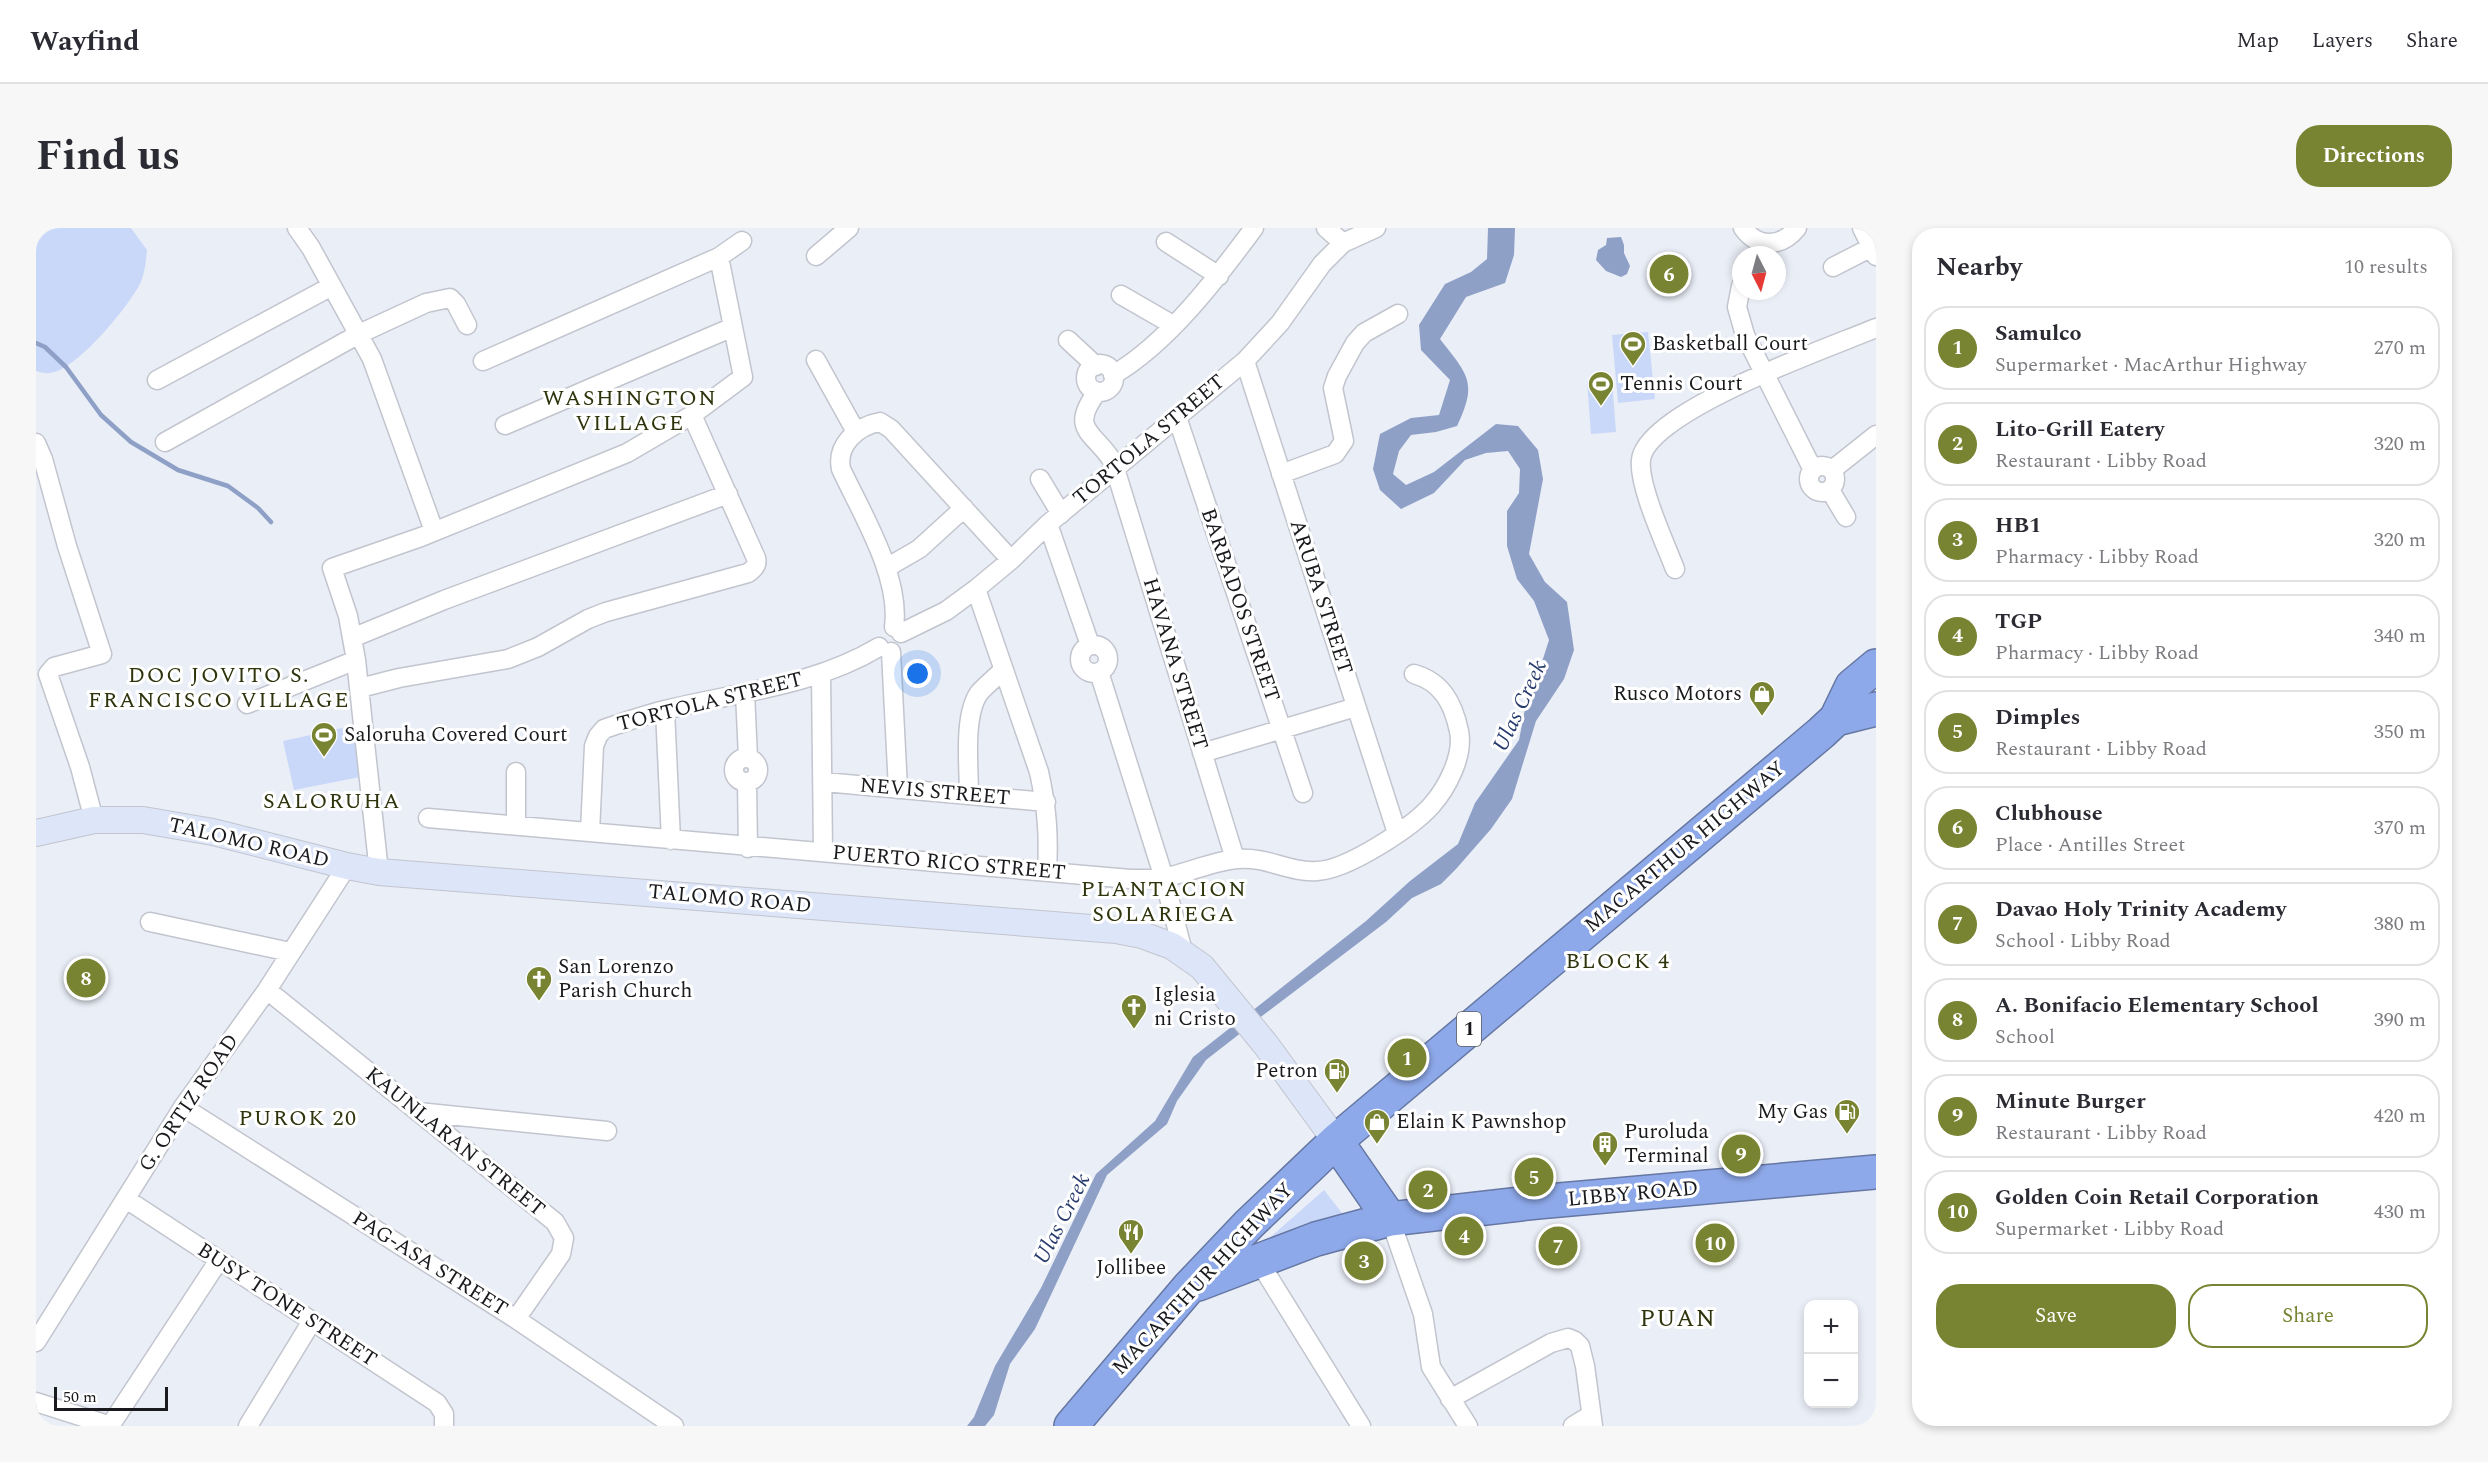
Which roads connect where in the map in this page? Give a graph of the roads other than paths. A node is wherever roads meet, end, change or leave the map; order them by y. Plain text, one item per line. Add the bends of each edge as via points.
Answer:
1 (297, 228) edge
2 (849, 228) edge
3 (1254, 228) edge
4 (1326, 228) edge
5 (1376, 228) edge
6 (1797, 228) edge
7 (1862, 228) edge
8 (742, 241) dead end
9 (1750, 241) edge
10 (1166, 242) dead end
11 (1343, 243) junction
12 (1874, 252) edge
13 (816, 256) dead end
14 (719, 257) junction
15 (1833, 267) dead end
16 (1219, 276) junction
17 (332, 286) junction
18 (1121, 296) dead end
19 (1738, 300) edge
20 (1398, 314) dead end
21 (467, 325) dead end
22 (1173, 325) junction
23 (733, 327) junction
24 (1876, 328) edge
25 (359, 334) junction
26 (1068, 340) dead end
27 (816, 360) dead end
28 (483, 361) dead end
29 (1245, 361) junction
30 (1096, 366) junction
31 (1113, 375) junction
32 (1764, 375) junction
33 (157, 380) dead end
34 (1097, 392) junction
35 (692, 415) junction
36 (1177, 417) junction
37 (505, 425) dead end
38 (856, 432) junction
39 (1876, 435) edge
40 (36, 442) edge
41 (165, 442) dead end
42 (1116, 469) junction
43 (1813, 470) junction
44 (1832, 470) junction
45 (1281, 474) junction
46 (1040, 479) dead end
47 (1830, 490) junction
48 (728, 494) junction
49 (964, 508) junction
50 (1846, 517) dead end
51 (1055, 519) junction
52 (434, 531) junction
53 (1011, 560) junction
54 (886, 568) junction
55 (1675, 569) dead end
56 (976, 589) junction
57 (898, 630) junction
58 (352, 638) junction
59 (885, 649) junction
60 (356, 660) junction
61 (1876, 666) edge
62 (1003, 670) junction
63 (821, 674) junction
64 (1414, 674) dead end
65 (360, 688) junction
66 (745, 693) junction
67 (247, 704) dead end
68 (1356, 707) junction
69 (1876, 709) edge
70 (665, 710) junction
71 (1836, 719) junction
72 (1282, 729) junction
73 (1203, 753) junction
74 (516, 772) dead end
75 (824, 782) junction
76 (897, 789) junction
77 (1303, 793) dead end
78 (969, 795) junction
79 (1046, 802) junction
80 (428, 818) dead end
81 (94, 820) junction
82 (516, 825) junction
83 (590, 832) junction
84 (36, 833) edge
85 (1397, 833) junction
86 (671, 840) junction
87 (748, 848) junction
88 (823, 852) junction
89 (1235, 859) junction
90 (347, 866) junction
91 (379, 872) junction
92 (1047, 872) junction
93 (1164, 878) junction
94 (150, 922) dead end
95 (290, 952) junction
96 (1183, 952) junction
97 (267, 990) junction
98 (183, 1107) junction
99 (418, 1112) junction
100 (607, 1131) dead end
101 (1336, 1141) junction
102 (1876, 1172) edge
103 (126, 1199) junction
104 (1390, 1219) junction
105 (219, 1260) junction
106 (1257, 1260) junction
107 (1189, 1287) junction
108 (516, 1319) junction
109 (312, 1321) junction
110 (36, 1342) edge
111 (1450, 1399) junction
112 (36, 1402) edge
113 (444, 1420) edge
114 (1592, 1420) edge
115 (110, 1426) edge
116 (248, 1426) edge
117 (674, 1426) edge
118 (1071, 1426) edge
119 (1361, 1426) edge
120 (1468, 1426) edge
121 (1573, 1426) edge

1 - 17 street
2 - 13 street
3 - 16 street
4 - 11 street
5 - 11 street, TORTOLA STREET
6 - 9 street via 1784,241
7 - 12 street
8 - 14 street
10 - 16 street
11 - 29 street, TORTOLA STREET
12 - 15 street
14 - 23 street
14 - 28 street
16 - 22 street
17 - 25 street
17 - 33 street
18 - 22 street
19 - 32 street via 1740,321
20 - 45 street via 1364,333 1337,376 1334,388 1344,441 1340,448 1335,454
21 - 25 street via 456,304 444,298
22 - 31 street via 1131,365
23 - 35 street via 743,377
23 - 37 street
24 - 32 street
25 - 41 street
25 - 52 street via 372,359
26 - 30 street
27 - 38 street
29 - 36 street, TORTOLA STREET
29 - 45 street, ARUBA STREET
30 - 31 street via 1104,365
30 - 34 street via 1087,379
31 - 34 street via 1110,388
32 - 43 street
32 - 55 street via 1678,417 1646,446 1641,460 1643,481
34 - 42 street, HAVANA STREET via 1085,415 1087,432
35 - 48 street
35 - 52 street via 627,453
36 - 42 street, TORTOLA STREET
36 - 72 street, BARBADOS STREET
38 - 49 street via 880,422 891,429
38 - 54 street via 838,457
39 - 44 street
40 - 81 street via 102,654 54,667 48,674
42 - 51 street, TORTOLA STREET
42 - 73 street, HAVANA STREET
43 - 44 street via 1825,466
43 - 47 street via 1809,479 1812,487 1821,492
44 - 47 street via 1835,483
45 - 68 street, ARUBA STREET
46 - 51 street
47 - 50 street
48 - 58 street
48 - 65 street via 756,558 748,573 606,612 508,659
49 - 53 street
49 - 54 street via 919,549
51 - 53 street, TORTOLA STREET
51 - 93 street via 1090,645 1099,645 1107,652 1108,662 1099,672
52 - 58 street via 332,568
53 - 56 street, TORTOLA STREET
54 - 57 street
56 - 57 street, TORTOLA STREET via 946,611
56 - 62 street
57 - 59 street via 902,645
58 - 60 street
59 - 63 street, TORTOLA STREET
59 - 76 street
60 - 65 street
60 - 67 street
61 - 71 highway, MACARTHUR HIGHWAY / 1 via 1852,686
62 - 78 street via 973,706
62 - 79 street
63 - 66 street, TORTOLA STREET
63 - 75 street
64 - 85 street, PUERTO RICO STREET via 1430,678 1445,694 1460,732 1460,747 1446,784 1430,807
65 - 91 street
66 - 70 street, TORTOLA STREET
66 - 87 street via 748,758 755,762 758,772 747,783
68 - 72 street
68 - 85 street, ARUBA STREET
69 - 71 highway, MACARTHUR HIGHWAY / 1
70 - 83 street, TORTOLA STREET via 604,729 598,736 594,746
70 - 86 street
71 - 101 highway, MACARTHUR HIGHWAY / 1
72 - 73 street
72 - 77 street, BARBADOS STREET
73 - 89 street, HAVANA STREET
74 - 82 street
75 - 76 street, NEVIS STREET
75 - 88 street
76 - 78 street, NEVIS STREET
78 - 79 street, NEVIS STREET
79 - 92 street
80 - 82 street, PUERTO RICO STREET
81 - 84 street, TALOMO ROAD
81 - 90 street, TALOMO ROAD via 165,823
82 - 83 street, PUERTO RICO STREET
83 - 86 street, PUERTO RICO STREET
85 - 89 street, PUERTO RICO STREET via 1338,868 1294,871 1256,858
86 - 87 street, PUERTO RICO STREET
87 - 88 street, PUERTO RICO STREET
88 - 92 street, PUERTO RICO STREET
89 - 93 street, PUERTO RICO STREET
90 - 91 street, TALOMO ROAD
90 - 95 street, G. ORTIZ ROAD
91 - 96 street, TALOMO ROAD via 1116,930 1157,939
92 - 93 street, PUERTO RICO STREET
93 - 96 street
94 - 95 street
95 - 97 street, G. ORTIZ ROAD
96 - 101 street, TALOMO ROAD via 1220,987
97 - 98 street, G. ORTIZ ROAD
97 - 99 street, KAUNLARAN STREET
98 - 103 street, G. ORTIZ ROAD
98 - 108 street, PAG-ASA STREET
99 - 100 street
99 - 108 street, KAUNLARAN STREET via 561,1230 561,1254
101 - 104 highway
101 - 107 highway, MACARTHUR HIGHWAY / 1
102 - 104 highway, LIBBY ROAD
103 - 105 street, BUSY TONE STREET
103 - 110 street, G. ORTIZ ROAD
104 - 106 highway, LIBBY ROAD
104 - 111 street via 1424,1314 1431,1367
105 - 109 street, BUSY TONE STREET
105 - 115 street
106 - 107 highway, LIBBY ROAD
106 - 119 street
107 - 118 highway, MACARTHUR HIGHWAY / 1
108 - 117 street, PAG-ASA STREET
109 - 113 street, BUSY TONE STREET via 437,1403
109 - 116 street
111 - 114 street via 1551,1343 1568,1338 1575,1341 1582,1354
111 - 120 street
112 - 115 street
114 - 121 street

